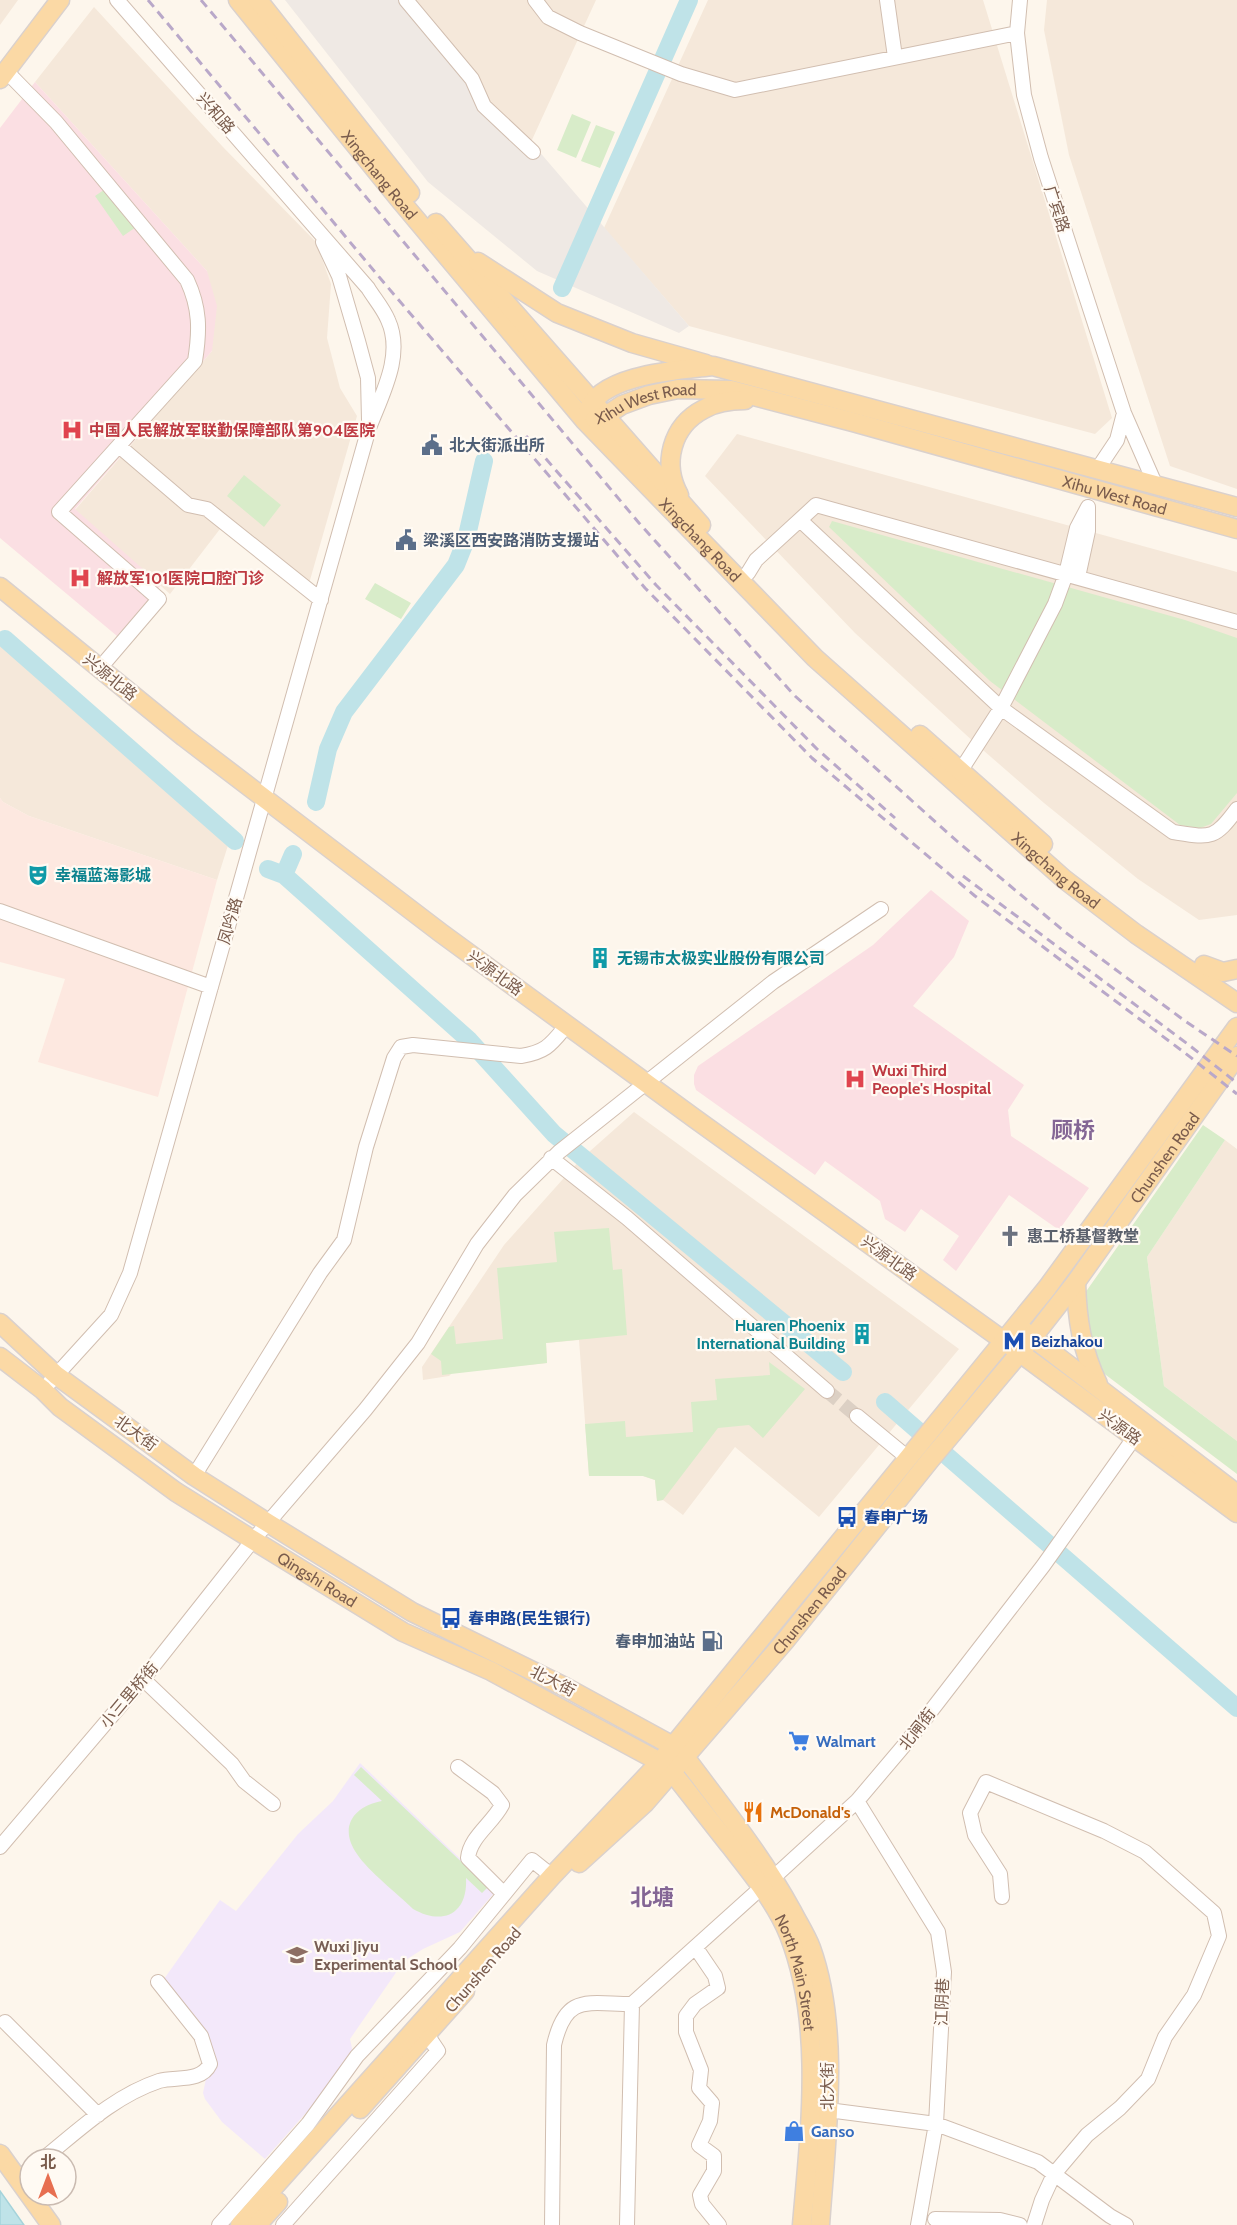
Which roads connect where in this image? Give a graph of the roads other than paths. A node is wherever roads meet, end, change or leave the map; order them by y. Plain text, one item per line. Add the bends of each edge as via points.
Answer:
1 (60, 0) edge
2 (117, 0) edge
3 (238, 0) edge
4 (258, 0) edge
5 (406, 0) edge
6 (535, 0) edge
7 (887, 0) edge
8 (1020, 0) edge
9 (1017, 33) junction
10 (895, 57) junction
11 (3, 75) edge
12 (533, 152) dead end
13 (315, 226) junction
14 (439, 227) junction
15 (713, 366) junction
16 (767, 399) junction
17 (591, 401) junction
18 (1124, 413) junction
19 (605, 416) junction
20 (585, 421) junction
21 (369, 428) junction
22 (909, 428) junction
23 (119, 446) junction
24 (1095, 479) junction
25 (1156, 486) junction
26 (1237, 507) edge
27 (689, 512) junction
28 (800, 520) junction
29 (1237, 529) edge
30 (748, 573) junction
31 (1072, 576) junction
32 (0, 587) edge
33 (321, 600) junction
34 (1237, 621) edge
35 (100, 668) junction
36 (1002, 708) junction
37 (961, 770) junction
38 (265, 799) junction
39 (1237, 809) edge
40 (881, 909) dead end
41 (0, 911) edge
42 (1204, 965) junction
43 (1237, 969) edge
44 (211, 987) junction
45 (1236, 997) edge
46 (567, 1024) junction
47 (1237, 1027) edge
48 (1237, 1056) edge
49 (647, 1083) junction
50 (555, 1155) junction
51 (1076, 1282) junction
52 (0, 1323) edge
53 (1016, 1326) junction
54 (1033, 1337) junction
55 (1004, 1341) junction
56 (1020, 1353) junction
57 (0, 1357) edge
58 (56, 1375) junction
59 (1100, 1388) junction
60 (43, 1390) junction
61 (827, 1391) tunnel mouth
62 (857, 1416) tunnel mouth
63 (1134, 1438) junction
64 (919, 1455) junction
65 (194, 1476) junction
66 (1237, 1494) edge
67 (1237, 1513) edge
68 (268, 1523) junction
69 (253, 1540) junction
70 (143, 1679) junction
71 (679, 1752) junction
72 (458, 1767) dead end
73 (666, 1767) junction
74 (857, 1801) junction
75 (273, 1804) dead end
76 (0, 1847) edge
77 (552, 1876) junction
78 (768, 1882) junction
79 (504, 1894) junction
80 (1002, 1897) dead end
81 (696, 1948) junction
82 (158, 1982) dead end
83 (632, 2004) junction
84 (5, 2022) dead end
85 (424, 2030) junction
86 (828, 2110) junction
87 (98, 2115) junction
88 (936, 2124) junction
89 (336, 2126) junction
90 (57, 2147) edge
91 (0, 2154) edge
92 (18, 2169) edge
93 (1054, 2174) junction
94 (41, 2207) edge
95 (935, 2219) dead end
96 (51, 2225) edge
97 (219, 2225) edge
98 (240, 2225) edge
99 (257, 2225) edge
100 (283, 2225) edge
101 (552, 2225) edge
102 (627, 2225) edge
103 (719, 2225) edge
104 (802, 2225) edge
105 (820, 2225) edge
106 (918, 2225) edge
107 (1020, 2225) edge
108 (1034, 2225) edge
109 (1126, 2225) edge

1 - 11 main road
2 - 13 street, 兴和路
3 - 20 main road, Xingchang Road
4 - 14 main road, Xingchang Road
5 - 12 street via 472,78 484,106
6 - 10 street via 548,16 580,33 681,74 735,90
7 - 10 street
8 - 9 street, 广宾路
9 - 10 street
9 - 18 street, 广宾路 via 1024,95 1041,158
11 - 23 street via 56,122 187,280 196,300 199,337 195,361
13 - 21 street via 339,276 361,350 368,378
13 - 21 street via 368,288 389,321 395,352
14 - 15 main road via 478,262 557,313 632,343
14 - 17 main road, Xingchang Road
15 - 17 main road, Xihu West Road via 633,379 605,390
15 - 22 main road, Xihu West Road
16 - 19 main road, Xihu West Road via 731,390 678,389 649,395
16 - 22 main road, Xihu West Road
16 - 27 main road via 720,403 702,409 675,437 669,467
17 - 19 main road, Xingchang Road
17 - 20 main road, Xihu West Road
18 - 24 street via 1116,440
18 - 25 street, 广宾路
19 - 20 main road, Xihu West Road
19 - 27 main road, Xingchang Road
20 - 45 main road, Xingchang Road via 815,658 897,732 1064,879 1136,934
21 - 33 street, 凤吟路
22 - 24 main road, Xihu West Road
23 - 33 street via 188,505 207,509
23 - 35 street via 59,512 159,599
24 - 25 main road, Xihu West Road
24 - 29 main road, Xihu West Road
24 - 31 street via 1088,507 1088,531
25 - 26 main road, Xihu West Road
27 - 30 main road, Xingchang Road
28 - 30 street via 756,560
28 - 31 street via 816,505
28 - 36 street
30 - 37 main road, Xingchang Road via 824,649
31 - 34 street
31 - 36 street
32 - 35 main road, 兴源北路
33 - 38 street, 凤吟路
35 - 38 main road, 兴源北路
36 - 37 street
36 - 39 street via 1173,832 1211,835 1221,830
37 - 42 main road, Xingchang Road via 1072,870
38 - 44 street, 凤吟路
38 - 46 main road, 兴源北路
40 - 49 street, 小三里桥街 via 772,982
41 - 44 street
42 - 43 main road via 1223,972
42 - 45 main road, Xingchang Road
44 - 58 street, 凤吟路 via 130,1273 111,1315
46 - 49 main road, 兴源北路
46 - 65 street via 548,1048 537,1054 401,1047 366,1147 344,1240
47 - 53 main road, Chunshen Road
48 - 51 main road, Chunshen Road
49 - 50 street, 小三里桥街
49 - 55 main road, 兴源北路
50 - 61 street
50 - 68 street, 小三里桥街 via 515,1195 477,1244 412,1351
51 - 54 main road, Chunshen Road
51 - 59 main road via 1086,1359
52 - 58 main road, 北大街
53 - 54 main road
53 - 55 main road, Chunshen Road
54 - 56 main road, Chunshen Road
54 - 59 main road
55 - 56 main road, 兴源路
55 - 64 main road, Chunshen Road via 937,1423
56 - 63 main road, 兴源路
56 - 64 main road, Chunshen Road via 953,1433
57 - 60 main road, Qingshi Road
58 - 60 street, 凤吟路
58 - 65 main road, 北大街
59 - 66 main road
60 - 69 main road, Qingshi Road via 176,1492
62 - 64 street
63 - 67 main road, 兴源路
63 - 74 street, 北闸街 via 1043,1566
64 - 71 main road, Chunshen Road
65 - 68 main road, 北大街
68 - 69 street, 小三里桥街
68 - 71 main road, 北大街 via 412,1612 565,1687
69 - 70 street, 小三里桥街
69 - 73 main road, Qingshi Road via 403,1632 491,1671
70 - 75 street via 232,1764 243,1781
70 - 76 street, 小三里桥街
71 - 73 main road, Chunshen Road
71 - 78 main road, 北大街
72 - 79 street via 493,1793 502,1805 469,1847 468,1858
73 - 77 main road, Chunshen Road
73 - 78 main road, North Main Street
73 - 85 main road, Chunshen Road via 645,1803 558,1882
74 - 78 street, 北闸街
74 - 88 street, 江阴巷 via 938,1932 944,1972
77 - 79 street via 532,1860
77 - 85 main road, Chunshen Road
78 - 81 street, 北闸街
78 - 86 main road, 北大街 via 810,1946 821,1983 827,2031
78 - 104 main road, North Main Street via 801,1978 810,2027 810,2121
79 - 97 street via 452,1956 357,2056 308,2124
80 - 93 street via 1000,1874 975,1835 970,1813 986,1782 1144,1852 1214,1913 1219,1936 1194,1995 1165,2037 1148,2079 1087,2135
81 - 83 street, 北闸街
81 - 103 street via 715,1976 718,1988 690,2010 686,2032 701,2070 699,2088 712,2103 710,2121 699,2145 714,2156 714,2171 700,2195 702,2204
82 - 87 street via 201,2036 208,2069 196,2076 160,2081 117,2100
83 - 101 street via 573,2006 564,2014 558,2029 554,2045
83 - 102 street
84 - 87 street
85 - 89 main road, Chunshen Road
85 - 100 street via 438,2051
86 - 88 street
86 - 105 main road, 北大街
87 - 90 street
88 - 93 street via 1038,2162
88 - 106 street, 江阴巷
89 - 98 main road
89 - 99 main road
91 - 92 main road
93 - 108 street
93 - 109 street
94 - 96 main road
95 - 107 street via 1000,2220

